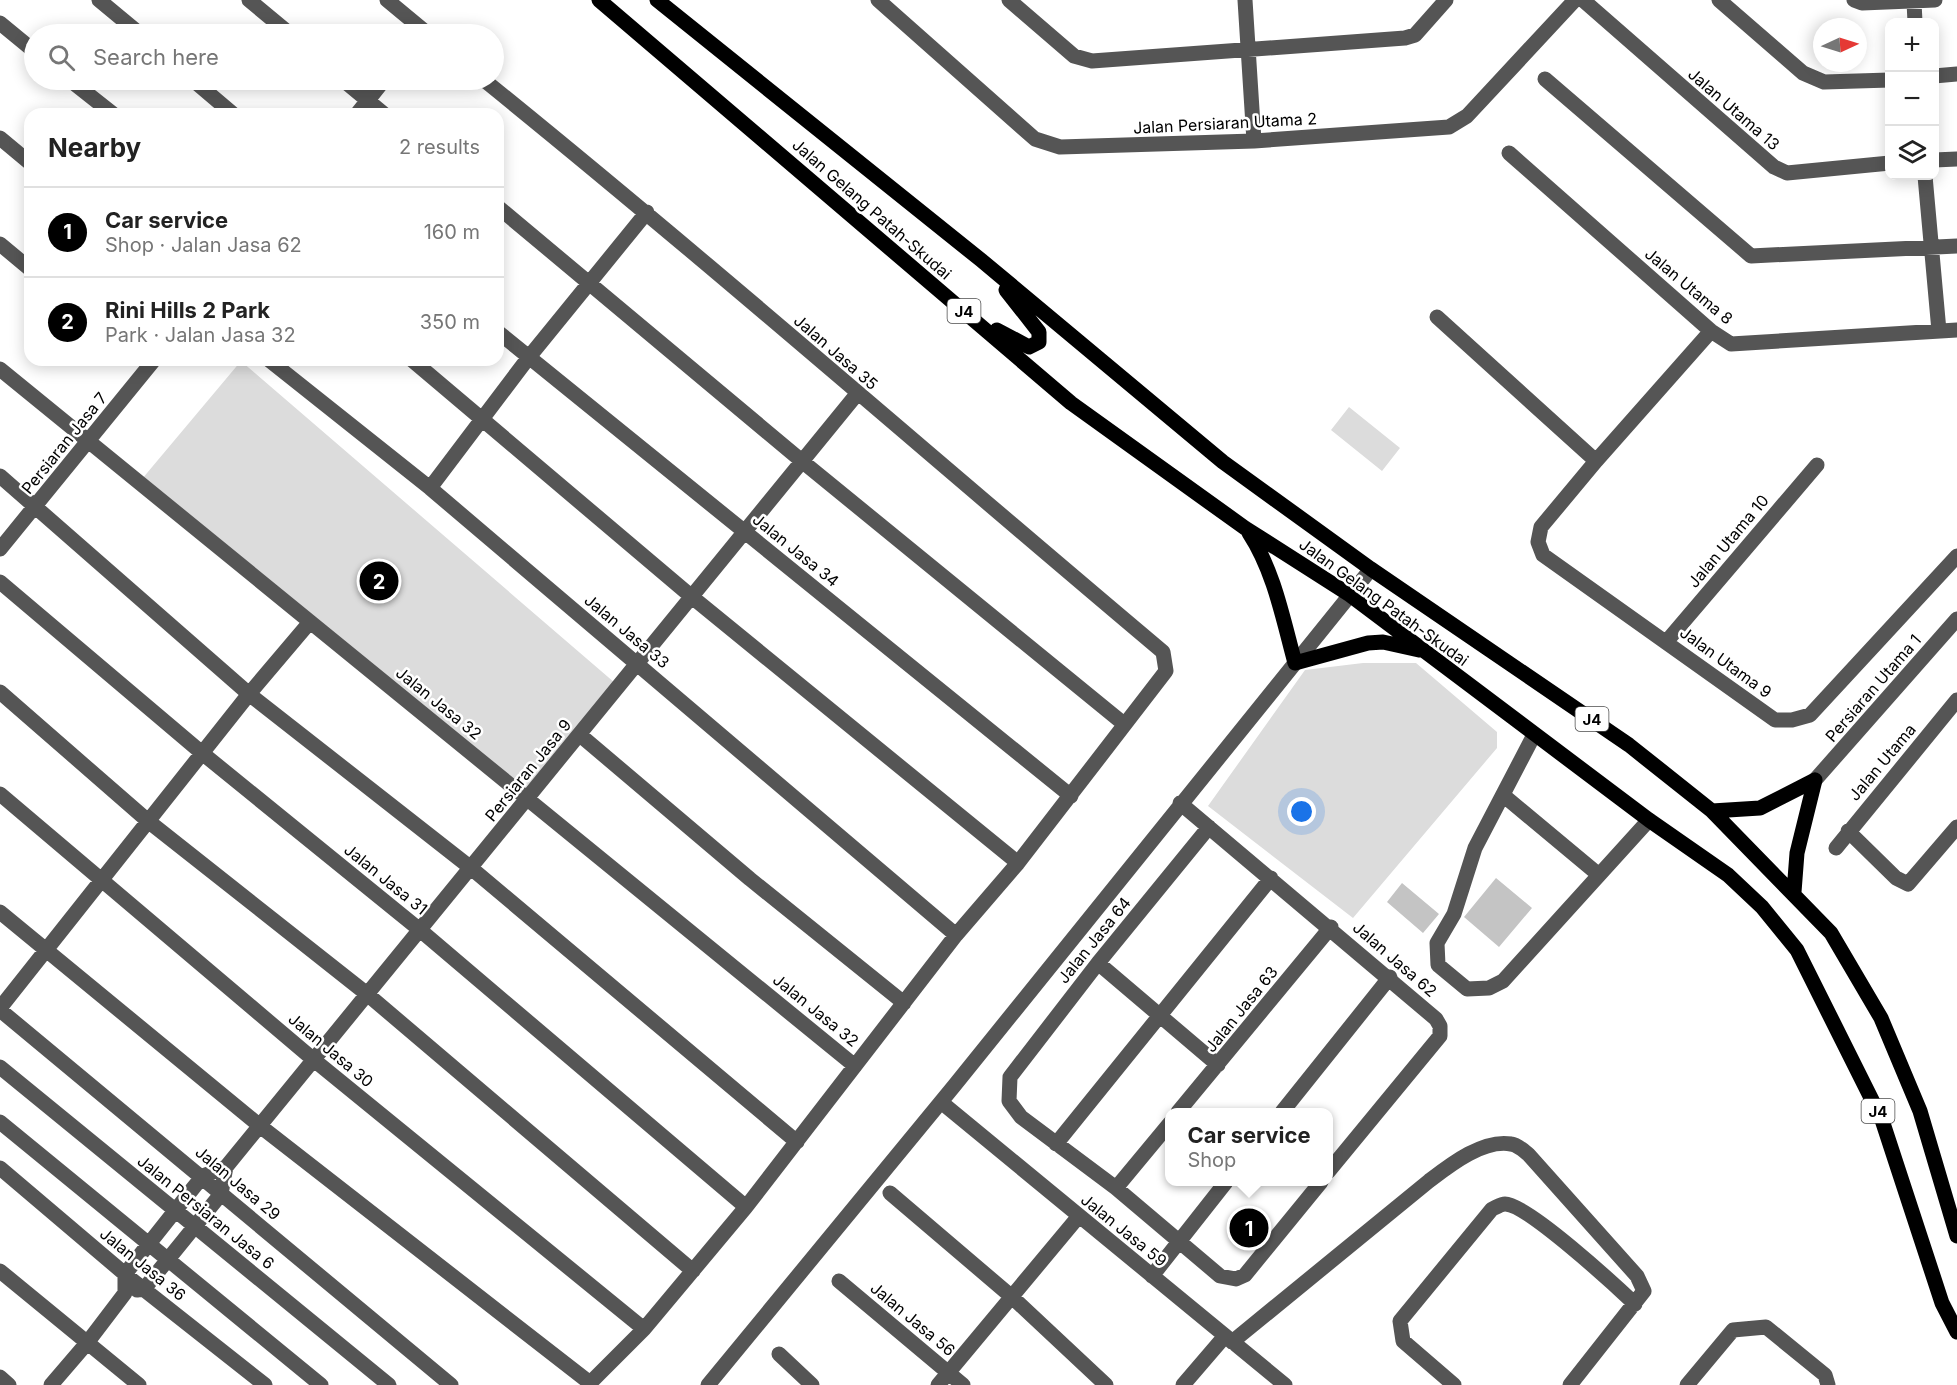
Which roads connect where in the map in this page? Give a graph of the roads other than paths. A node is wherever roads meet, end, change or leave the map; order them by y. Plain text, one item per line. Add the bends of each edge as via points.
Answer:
1 (99, 0) edge
2 (249, 0) edge
3 (387, 0) edge
4 (599, 0) edge
5 (657, 0) edge
6 (878, 0) edge
7 (1009, 0) edge
8 (1245, 0) edge
9 (1446, 0) edge
10 (1575, 0) edge
11 (1583, 0) edge
12 (1719, 0) edge
13 (1854, 0) edge
14 (1935, 0) edge
15 (1914, 2) junction
16 (1915, 18) edge
17 (0, 23) edge
18 (128, 24) edge
19 (278, 24) edge
20 (413, 24) edge
21 (24, 43) edge
22 (1250, 48) junction
23 (1957, 74) edge
24 (1939, 76) edge
25 (1545, 79) dead end
26 (1885, 80) edge
27 (83, 90) edge
28 (204, 90) edge
29 (355, 90) edge
30 (376, 90) edge
31 (496, 90) edge
32 (368, 101) junction
33 (105, 108) edge
34 (226, 108) edge
35 (362, 108) edge
36 (377, 108) edge
37 (0, 138) edge
38 (1254, 141) junction
39 (1509, 153) dead end
40 (24, 158) edge
41 (1957, 159) edge
42 (1939, 160) edge
43 (1885, 163) edge
44 (1925, 180) edge
45 (504, 212) edge
46 (647, 212) junction
47 (0, 244) edge
48 (1957, 246) edge
49 (1932, 248) junction
50 (981, 260) junction
51 (24, 265) edge
52 (591, 282) junction
53 (953, 302) junction
54 (1437, 317) dead end
55 (1957, 330) edge
56 (1712, 331) junction
57 (1939, 331) junction
58 (504, 337) edge
59 (529, 357) junction
60 (145, 366) edge
61 (278, 366) edge
62 (419, 366) edge
63 (0, 369) edge
64 (857, 394) junction
65 (482, 418) junction
66 (89, 441) junction
67 (1596, 461) junction
68 (803, 462) junction
69 (1817, 465) dead end
70 (0, 476) edge
71 (430, 488) junction
72 (36, 506) junction
73 (1245, 528) junction
74 (746, 533) junction
75 (0, 549) edge
76 (1957, 556) edge
77 (1371, 569) junction
78 (0, 582) edge
79 (1350, 595) junction
80 (692, 597) junction
81 (1957, 619) edge
82 (310, 622) junction
83 (1667, 641) junction
84 (1424, 651) junction
85 (1295, 663) junction
86 (638, 664) junction
87 (0, 693) edge
88 (249, 694) junction
89 (1957, 700) edge
90 (1124, 724) junction
91 (580, 735) junction
92 (1534, 735) junction
93 (202, 753) junction
94 (1815, 780) junction
95 (0, 794) edge
96 (1503, 795) junction
97 (1071, 796) junction
98 (528, 799) junction
99 (1180, 803) junction
100 (1712, 811) junction
101 (1649, 820) junction
102 (148, 821) junction
103 (1209, 827) junction
104 (1957, 827) edge
105 (1848, 831) junction
106 (1836, 848) dead end
107 (1018, 863) junction
108 (471, 868) junction
109 (1599, 875) junction
110 (1271, 878) junction
111 (102, 879) junction
112 (1794, 892) junction
113 (0, 912) edge
114 (1331, 927) junction
115 (420, 930) junction
116 (956, 934) junction
117 (46, 950) junction
118 (1098, 963) junction
119 (1390, 977) junction
120 (367, 994) junction
121 (904, 1004) junction
122 (0, 1009) edge
123 (1161, 1015) junction
124 (314, 1060) junction
125 (1218, 1065) junction
126 (855, 1066) junction
127 (0, 1067) edge
128 (941, 1102) junction
129 (1182, 1108) edge
130 (1286, 1108) edge
131 (0, 1122) edge
132 (260, 1126) junction
133 (1165, 1129) edge
134 (797, 1142) junction
135 (1056, 1144) junction
136 (226, 1167) junction
137 (1333, 1167) edge
138 (0, 1168) edge
139 (203, 1176) junction
140 (1223, 1186) edge
141 (1318, 1186) edge
142 (1116, 1188) junction
143 (890, 1193) dead end
144 (221, 1194) junction
145 (747, 1207) junction
146 (175, 1211) junction
147 (1079, 1216) junction
148 (194, 1226) junction
149 (1957, 1236) edge
150 (1179, 1241) junction
151 (149, 1244) junction
152 (167, 1260) junction
153 (0, 1271) edge
154 (693, 1271) junction
155 (125, 1274) junction
156 (1152, 1276) junction
157 (839, 1281) dead end
158 (144, 1289) junction
159 (125, 1293) junction
160 (1012, 1297) junction
161 (1635, 1304) junction
162 (644, 1329) junction
163 (1957, 1332) edge
164 (1229, 1339) junction
165 (87, 1343) junction
166 (779, 1354) dead end
167 (949, 1372) junction
168 (0, 1377) edge
169 (589, 1384) edge
170 (9, 1385) edge
171 (51, 1385) edge
172 (139, 1385) edge
173 (265, 1385) edge
174 (321, 1385) edge
175 (389, 1385) edge
176 (451, 1385) edge
177 (708, 1385) edge
178 (812, 1385) edge
179 (938, 1385) edge
180 (963, 1385) edge
181 (1107, 1385) edge
182 (1183, 1385) edge
183 (1285, 1385) edge
184 (1454, 1385) edge
185 (1570, 1385) edge
186 (1687, 1385) edge
187 (1828, 1385) edge

1 - 18 street
2 - 19 street
3 - 20 street
4 - 53 main road, Jalan Gelang Patah-Skudai / J4
5 - 50 main road, Jalan Gelang Patah-Skudai / J4
6 - 38 street, Jalan Persiaran Utama 2 via 1035,139 1047,144 1060,147
7 - 22 street via 1074,56 1092,61
8 - 22 street
9 - 22 street via 1415,35 1405,38
10 - 38 street, Jalan Persiaran Utama 2 via 1467,116 1449,127
11 - 43 street, Jalan Utama 13 via 1774,167 1787,173
12 - 26 street via 1803,73 1824,82
13 - 15 street
14 - 15 street
15 - 16 street
17 - 21 street
22 - 38 street
23 - 24 street
25 - 49 street via 1751,256
27 - 33 street
28 - 34 street
29 - 32 street
30 - 32 street
31 - 46 street, Jalan Jasa 35
32 - 35 street
32 - 36 street
37 - 40 street
39 - 56 street, Jalan Utama 8
41 - 42 street
44 - 49 street
45 - 52 street
46 - 52 street
46 - 64 street, Jalan Jasa 35
47 - 51 street
48 - 49 street
49 - 57 street
50 - 53 main road via 1039,332 1039,342 1029,347
50 - 77 main road, Jalan Gelang Patah-Skudai / J4 via 1223,462
52 - 59 street
52 - 68 street
53 - 73 main road, Jalan Gelang Patah-Skudai / J4 via 1071,403
54 - 67 street
55 - 57 street, Jalan Utama 8
56 - 57 street, Jalan Utama 8 via 1731,344
56 - 67 street, Jalan Utama 9
58 - 59 street, Jalan Jasa 34
59 - 65 street
59 - 74 street, Jalan Jasa 34
60 - 66 street, Persiaran Jasa 7
61 - 71 street, Jalan Jasa 33
62 - 65 street
63 - 66 street, Jalan Jasa 32
64 - 68 street, Persiaran Jasa 9
64 - 90 street, Jalan Jasa 35 via 1163,652 1166,671
65 - 71 street
65 - 80 street
66 - 72 street, Persiaran Jasa 7
66 - 82 street, Jalan Jasa 32
67 - 83 street, Jalan Utama 9 via 1541,527 1538,542 1543,555
68 - 74 street, Persiaran Jasa 9
68 - 90 street
69 - 83 street, Jalan Utama 10
70 - 72 street
71 - 86 street, Jalan Jasa 33
72 - 75 street, Persiaran Jasa 7
72 - 88 street
73 - 79 main road, Jalan Gelang Patah-Skudai / J4
73 - 85 main road via 1258,546 1271,579
74 - 80 street, Persiaran Jasa 9
74 - 97 street, Jalan Jasa 34
76 - 83 street, Jalan Utama 9 via 1810,715 1775,720
77 - 79 street
77 - 100 main road, Jalan Gelang Patah-Skudai / J4 via 1629,745
78 - 93 street, Jalan Jasa 31
79 - 84 main road, Jalan Gelang Patah-Skudai / J4
79 - 85 street
80 - 86 street, Persiaran Jasa 9
80 - 107 street
81 - 94 street, Persiaran Utama 1
82 - 88 street
82 - 98 street, Jalan Jasa 32
84 - 85 main road via 1383,642 1368,643
84 - 92 main road, Jalan Gelang Patah-Skudai / J4
85 - 99 street
86 - 91 street, Persiaran Jasa 9
86 - 116 street, Jalan Jasa 33
87 - 102 street
88 - 93 street
88 - 108 street
89 - 105 street, Jalan Utama
90 - 97 street
91 - 98 street, Persiaran Jasa 9
91 - 121 street
92 - 96 street
92 - 101 main road, Jalan Gelang Patah-Skudai / J4
93 - 102 street
93 - 115 street, Jalan Jasa 31
94 - 100 main road via 1760,808
94 - 112 main road via 1797,853
95 - 111 street, Jalan Jasa 30
96 - 109 street
96 - 109 street via 1476,848 1454,914 1437,943 1438,965 1467,989 1489,988 1503,981
97 - 107 street
98 - 108 street, Persiaran Jasa 9
98 - 126 street, Jalan Jasa 32
99 - 103 street, Jalan Jasa 62
99 - 128 street
100 - 112 main road, Jalan Gelang Patah-Skudai / J4
101 - 109 street
101 - 163 main road, Jalan Gelang Patah-Skudai / J4 via 1728,875 1762,907 1797,950 1882,1120 1942,1303
102 - 111 street
102 - 120 street
103 - 110 street, Jalan Jasa 62
103 - 118 street, Jalan Jasa 64
104 - 105 street via 1908,884 1896,878
105 - 106 street, Jalan Utama
107 - 116 street
108 - 115 street, Persiaran Jasa 9
108 - 134 street
110 - 114 street, Jalan Jasa 62
110 - 123 street
111 - 117 street
111 - 124 street, Jalan Jasa 30
112 - 149 main road, Jalan Gelang Patah-Skudai / J4 via 1831,933 1881,1018 1920,1111
113 - 117 street
114 - 119 street, Jalan Jasa 62
114 - 125 street, Jalan Jasa 63
115 - 120 street, Persiaran Jasa 9
115 - 145 street, Jalan Jasa 31
116 - 121 street
117 - 122 street
117 - 132 street
118 - 123 street
118 - 135 street, Jalan Jasa 64 via 1010,1077 1009,1101 1021,1117
119 - 130 street
119 - 137 street, Jalan Jasa 62 via 1436,1019 1440,1035
120 - 124 street, Persiaran Jasa 9
120 - 154 street
121 - 126 street
122 - 139 street, Jalan Jasa 29
123 - 125 street
123 - 135 street
124 - 132 street, Persiaran Jasa 9
124 - 162 street, Jalan Jasa 30
125 - 129 street, Jalan Jasa 63
126 - 134 street
127 - 146 street, Jalan Persiaran Jasa 6
128 - 147 street, Jalan Jasa 59
128 - 177 street
131 - 151 street
132 - 136 street, Persiaran Jasa 9
132 - 169 street
133 - 142 street
134 - 145 street
135 - 142 street
136 - 139 street, Persiaran Jasa 9
136 - 144 street, Persiaran Jasa 9
138 - 155 street, Jalan Jasa 36
139 - 144 street, Jalan Jasa 29
139 - 146 street, Persiaran Jasa 9
140 - 150 street
141 - 150 street via 1245,1275 1236,1279 1220,1276
142 - 150 street
143 - 160 street
144 - 148 street, Persiaran Jasa 9
144 - 176 street, Jalan Jasa 29
145 - 154 street
146 - 148 street, Jalan Persiaran Jasa 6
146 - 151 street, Persiaran Jasa 9
147 - 156 street, Jalan Jasa 59
147 - 160 street
148 - 152 street, Persiaran Jasa 9
148 - 175 street, Jalan Persiaran Jasa 6
150 - 156 street
151 - 152 street
151 - 155 street, Persiaran Jasa 9
152 - 158 street, Persiaran Jasa 9
152 - 174 street
153 - 165 street
154 - 162 street
155 - 158 street, Jalan Jasa 36
155 - 159 street
156 - 164 street, Jalan Jasa 59
157 - 167 street, Jalan Jasa 56
158 - 159 street
158 - 173 street, Jalan Jasa 36
159 - 165 street
160 - 167 street
160 - 181 street
161 - 164 street via 1644,1291 1637,1276 1528,1154 1514,1144 1499,1143 1457,1161 1428,1181
161 - 184 street via 1549,1230 1515,1207 1505,1204 1492,1209 1400,1321 1403,1341
161 - 185 street
162 - 169 street
164 - 182 street
164 - 183 street, Jalan Jasa 59
165 - 171 street
165 - 172 street
166 - 178 street
167 - 179 street
167 - 180 street, Jalan Jasa 56
168 - 170 street
186 - 187 street via 1733,1330 1766,1328 1826,1375

